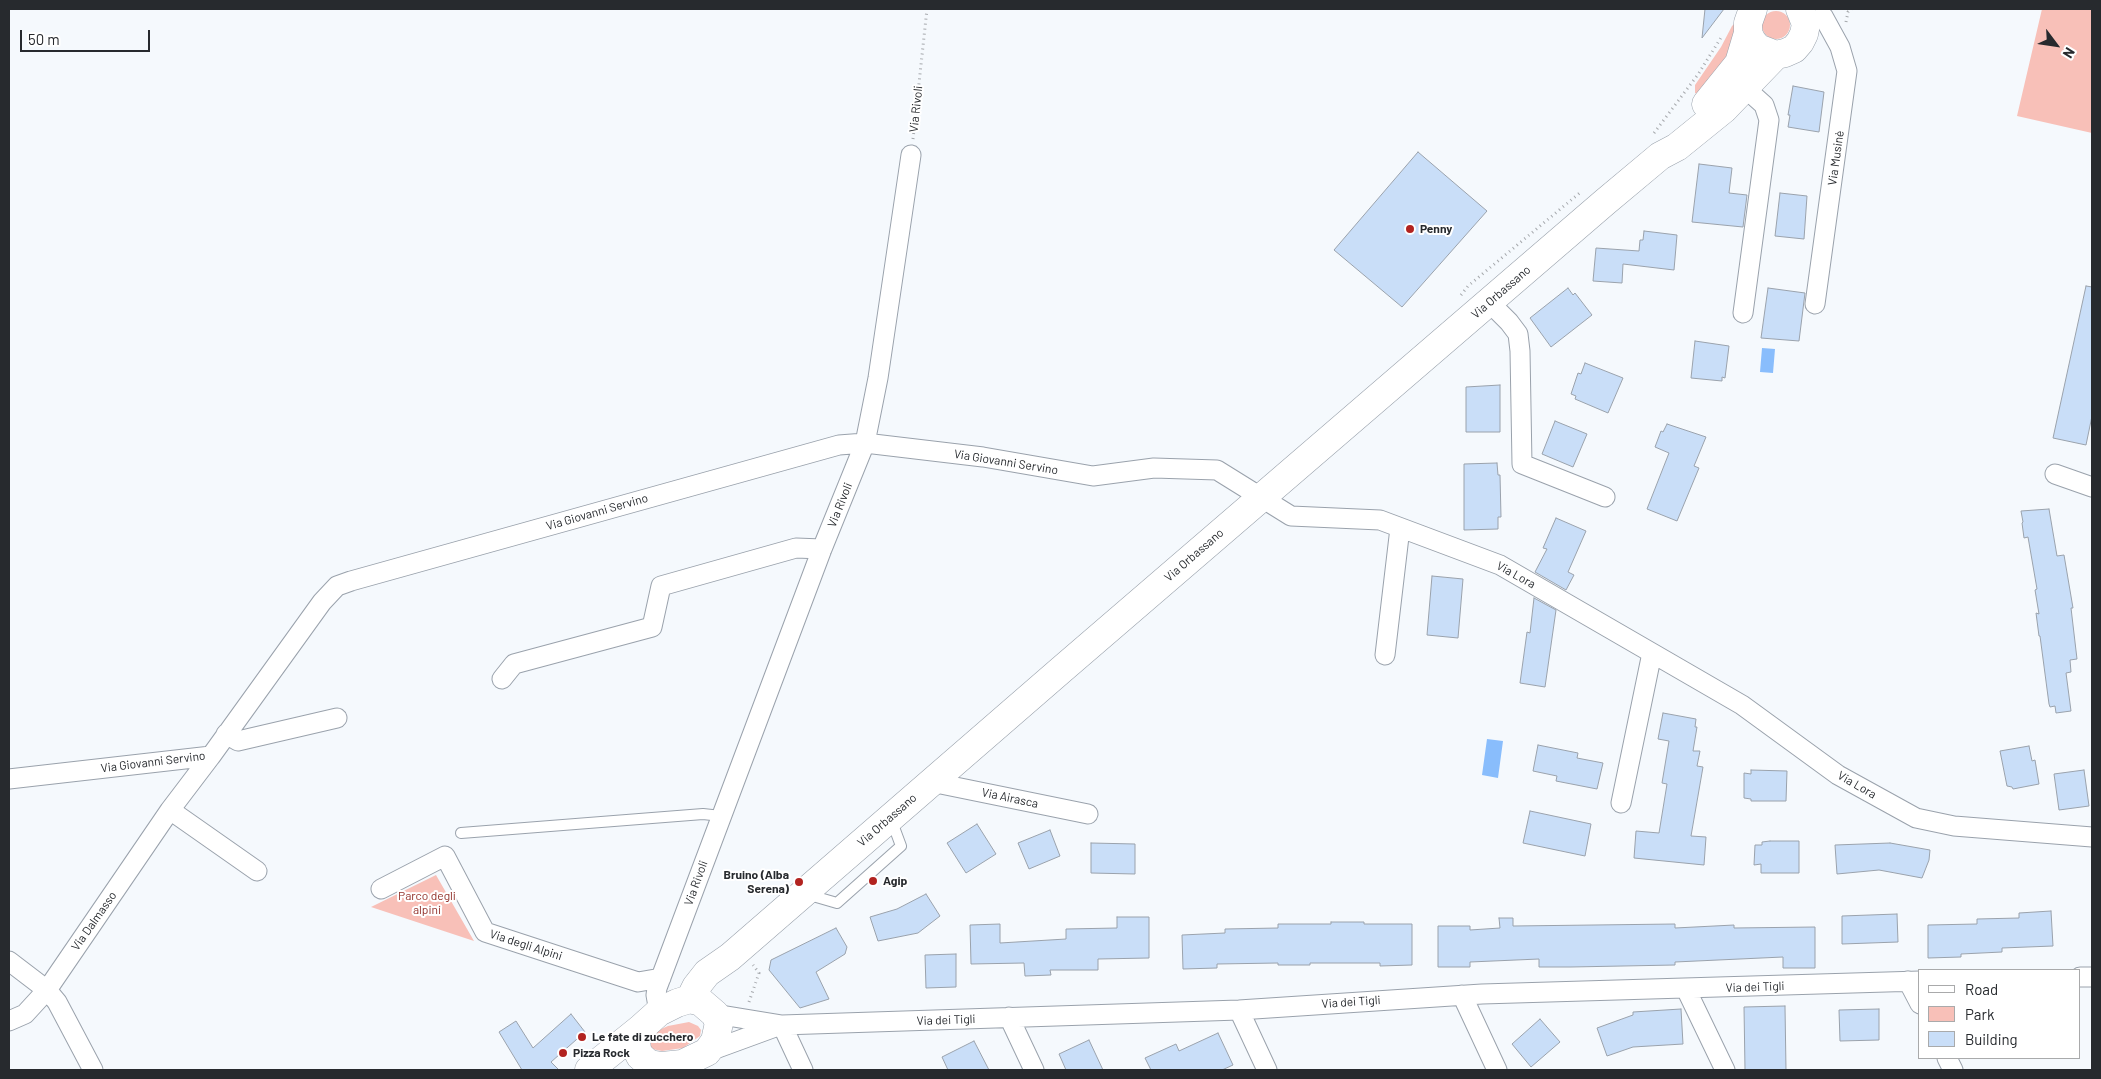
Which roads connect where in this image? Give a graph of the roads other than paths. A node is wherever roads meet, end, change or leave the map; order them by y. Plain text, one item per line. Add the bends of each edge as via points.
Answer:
1 (1815, 17) edge
2 (1750, 21) edge
3 (1776, 55) junction
4 (1745, 88) junction
5 (911, 155) road end
6 (1660, 156) junction
7 (1489, 302) junction
8 (1815, 304) dead end
9 (1743, 313) dead end
10 (865, 443) junction
11 (2055, 474) dead end
12 (2092, 486) edge
13 (1262, 496) junction
14 (1605, 497) dead end
15 (1400, 528) junction
16 (822, 549) junction
17 (1652, 653) junction
18 (1385, 655) dead end
19 (502, 679) dead end
20 (337, 718) dead end
21 (226, 734) junction
22 (211, 756) junction
23 (9, 779) edge
24 (931, 782) junction
25 (1621, 803) dead end
26 (170, 810) junction
27 (1088, 814) dead end
28 (721, 816) junction
29 (461, 833) dead end
30 (2092, 837) edge
31 (257, 871) dead end
32 (381, 889) dead end
33 (9, 961) edge
34 (661, 978) junction
35 (1914, 981) edge
36 (1686, 989) junction
37 (47, 990) junction
38 (1462, 995) junction
39 (1918, 996) edge
40 (704, 1007) junction
41 (1239, 1010) junction
42 (1009, 1018) junction
43 (649, 1021) junction
44 (9, 1022) edge
45 (782, 1025) junction
46 (707, 1052) junction
47 (649, 1066) edge
48 (93, 1070) edge
49 (590, 1070) edge
50 (609, 1070) edge
51 (803, 1070) edge
52 (1034, 1070) edge
53 (1267, 1070) edge
54 (1497, 1070) edge
55 (1725, 1070) edge

1 - 3 main road, Via Orbassano via 1794,49
1 - 8 street, Via Musinè via 1840,47 1847,71
2 - 3 main road via 1752,41 1758,48
2 - 6 main road, Via Orbassano via 1739,63
3 - 4 main road, Via Orbassano
4 - 6 main road, Via Orbassano via 1677,148
4 - 9 street via 1764,105 1769,120
5 - 10 street, Via Rivoli via 878,378
6 - 7 main road, Via Orbassano
7 - 13 main road, Via Orbassano
7 - 14 street via 1518,334 1522,464
10 - 13 street, Via Giovanni Servino via 983,457 1093,476 1154,468 1217,470
10 - 16 street, Via Rivoli
10 - 21 street, Via Giovanni Servino via 820,450 337,586
11 - 12 street
13 - 15 street, Via Lora via 1291,516 1380,520
13 - 24 main road, Via Orbassano
15 - 17 street, Via Lora via 1500,565
15 - 18 street
16 - 19 street via 796,548 661,586 652,627 514,664
16 - 28 street, Via Rivoli
17 - 25 street
17 - 30 street, Via Lora via 1742,705 1838,775 1916,818 1954,826
20 - 21 street via 238,741
21 - 22 street, Via Giovanni Servino
22 - 23 street, Via Giovanni Servino
22 - 26 street, Via Dalmasso
24 - 27 street, Via Airasca
24 - 40 main road, Via Orbassano via 730,958
26 - 31 street
26 - 37 street, Via Dalmasso
28 - 29 lane via 703,814
28 - 34 street, Via Rivoli
32 - 34 street, Via degli Alpini via 445,856 485,932 638,982
33 - 37 street
34 - 40 street
34 - 43 street, Via Rivoli
35 - 36 street, Via dei Tigli
35 - 39 street
36 - 38 street, Via dei Tigli
36 - 55 street
37 - 44 street, Via Dalmasso via 26,1014
37 - 48 street via 57,1002
38 - 41 street, Via dei Tigli
38 - 54 street
40 - 43 main road via 677,1003
40 - 45 street, Via dei Tigli
40 - 46 main road, Via Orbassano via 719,1023 715,1042
41 - 42 street, Via dei Tigli
41 - 53 street
42 - 45 street, Via dei Tigli
42 - 52 street
43 - 47 main road via 636,1040 637,1050
43 - 49 main road
45 - 46 street, Via dei Tigli
45 - 51 street
46 - 47 main road via 682,1064
47 - 50 main road via 621,1062

